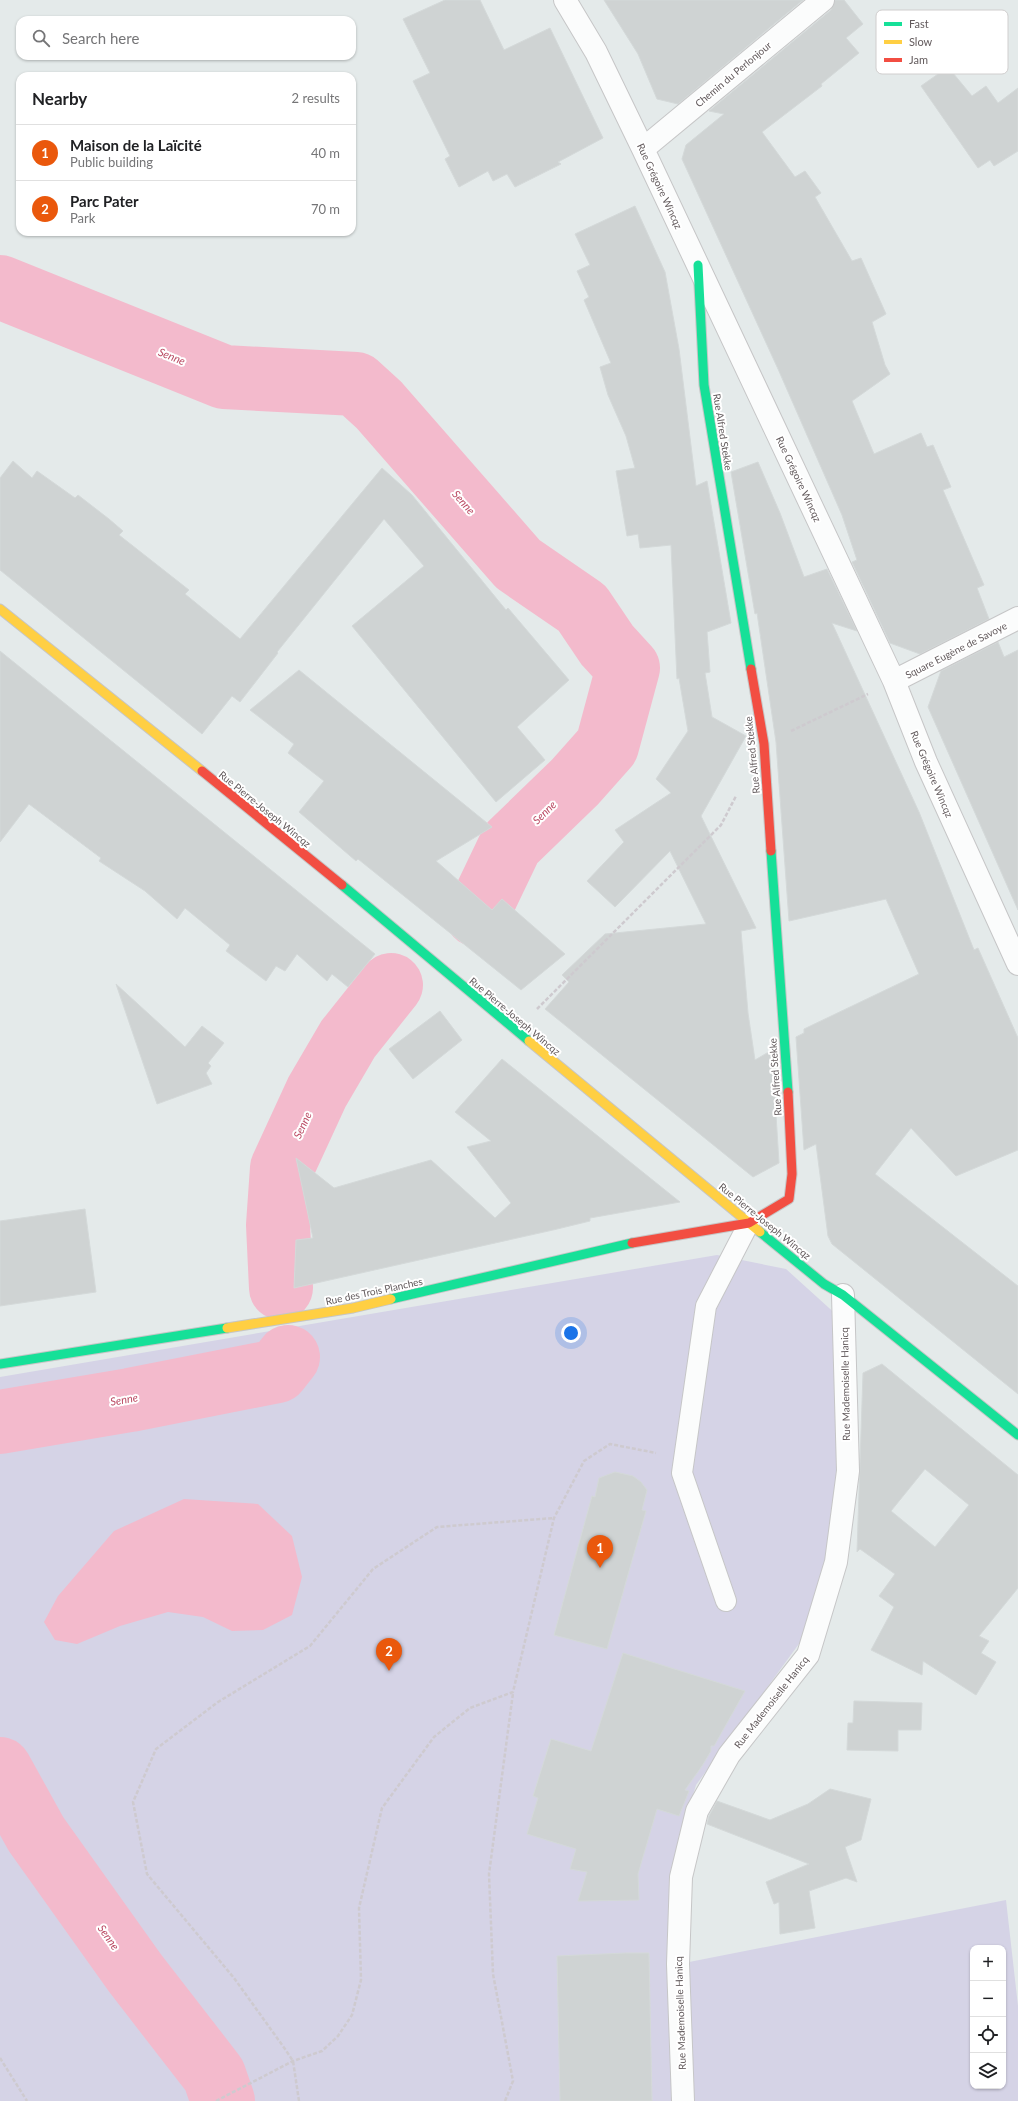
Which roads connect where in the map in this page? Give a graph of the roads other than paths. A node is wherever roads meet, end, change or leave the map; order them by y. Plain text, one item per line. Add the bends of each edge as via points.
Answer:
1 (565, 0) edge
2 (823, 0) edge
3 (643, 149) junction
4 (698, 265) junction
5 (0, 609) edge
6 (1018, 618) edge
7 (894, 681) junction
8 (1018, 964) edge
9 (749, 1224) junction
10 (843, 1295) junction
11 (0, 1364) edge
12 (1018, 1435) edge
13 (726, 1601) dead end
14 (683, 2101) edge

1 - 3 street, Rue Grégoire Wincqz via 596,52
2 - 3 street, Chemin du Perlonjour
3 - 4 street, Rue Grégoire Wincqz
4 - 7 street, Rue Grégoire Wincqz
4 - 9 street, Rue Alfred Stekke via 704,384 764,744 792,1174 789,1198
5 - 9 street, Rue Pierre-Joseph Wincqz via 269,825
6 - 7 street, Square Eugène de Savoye
7 - 8 street, Rue Grégoire Wincqz via 926,762
9 - 10 street, Rue Pierre-Joseph Wincqz via 824,1284
9 - 11 street, Rue des Trois Planches via 649,1240 353,1308
9 - 13 lane via 706,1306 682,1473
10 - 12 street, Rue Pierre-Joseph Wincqz
10 - 14 street, Rue Mademoiselle Hanicq via 848,1471 836,1562 808,1654 729,1755 697,1811 681,1877 678,1964

